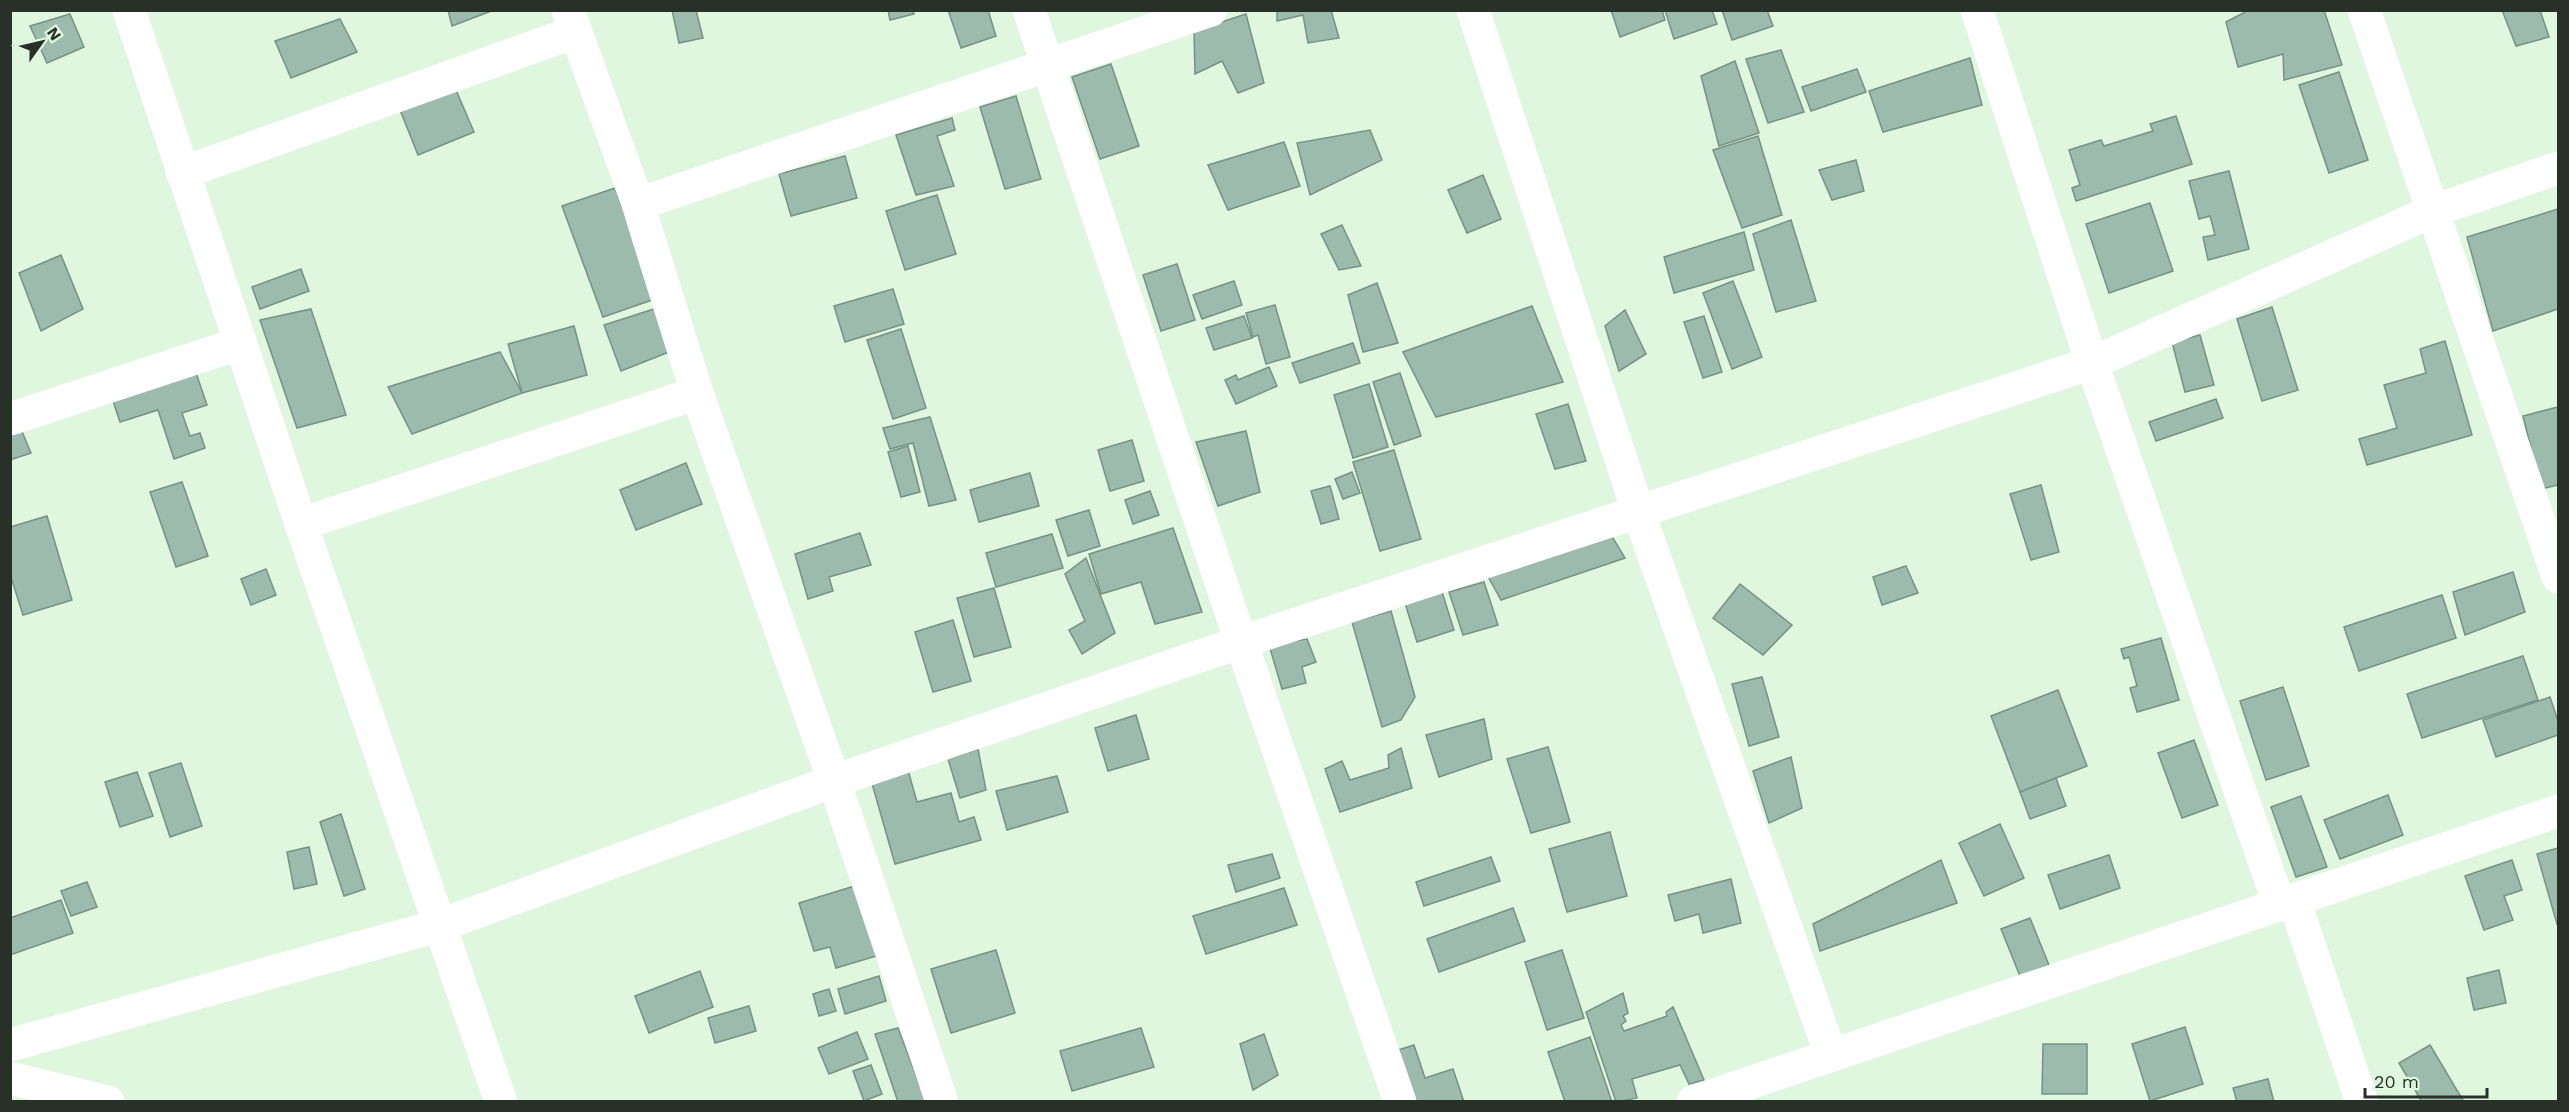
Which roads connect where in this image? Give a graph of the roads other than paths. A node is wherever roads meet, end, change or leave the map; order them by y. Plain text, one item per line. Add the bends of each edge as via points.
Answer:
1 (129, 10) edge
2 (1029, 10) edge
3 (1211, 10) edge
4 (1473, 10) edge
5 (1977, 10) edge
6 (2364, 10) edge
7 (571, 21) edge
8 (1048, 66) junction
9 (2559, 168) edge
10 (182, 173) junction
11 (638, 204) junction
12 (2433, 211) junction
13 (242, 343) junction
14 (2092, 363) junction
15 (697, 393) junction
16 (10, 419) edge
17 (1638, 511) junction
18 (301, 524) junction
19 (2559, 577) edge
20 (1241, 642) junction
21 (834, 781) junction
22 (2559, 811) edge
23 (2287, 902) junction
24 (441, 925) junction
25 (10, 1045) edge
26 (1830, 1055) junction
27 (13, 1070) edge
28 (63, 1096) edge
29 (108, 1101) edge
30 (501, 1101) edge
31 (942, 1101) edge
32 (1400, 1101) edge
33 (1693, 1101) edge
34 (2362, 1101) edge

1 - 10 street
2 - 8 street
3 - 8 street
4 - 17 street
5 - 14 street
6 - 12 street
7 - 10 street
7 - 11 street
8 - 11 street
8 - 20 street
9 - 12 street
10 - 13 street
11 - 15 street
12 - 14 street
12 - 19 street
13 - 16 street
13 - 18 street
14 - 17 street
14 - 23 street
15 - 18 street
15 - 21 street
17 - 20 street
17 - 26 street
18 - 24 street
20 - 21 street
20 - 32 street
21 - 24 street
21 - 31 street
22 - 23 street
23 - 26 street
23 - 34 street
24 - 25 street
24 - 30 street
26 - 33 street
27 - 28 street
28 - 29 street

